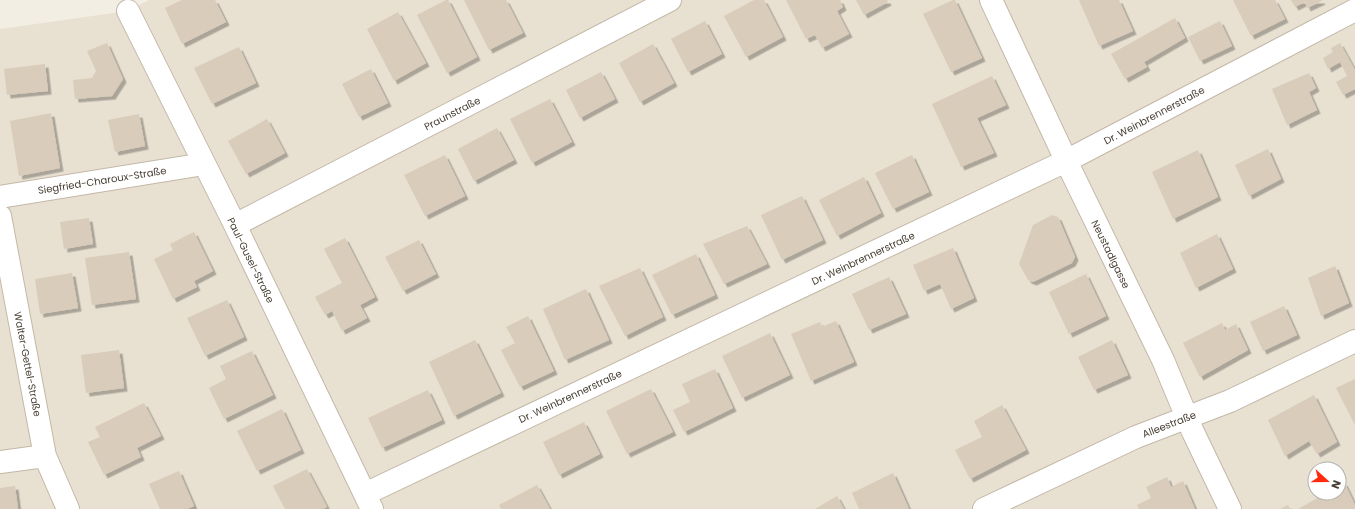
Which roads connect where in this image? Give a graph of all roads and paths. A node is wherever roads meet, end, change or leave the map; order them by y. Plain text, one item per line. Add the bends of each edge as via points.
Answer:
1 (670, 0) edge
2 (991, 0) edge
3 (1355, 10) edge
4 (128, 11) dead end
5 (1066, 161) junction
6 (204, 164) junction
7 (0, 196) edge
8 (0, 216) edge
9 (235, 225) junction
10 (1355, 341) edge
11 (1187, 417) junction
12 (45, 456) junction
13 (0, 462) edge
14 (369, 501) edge
15 (68, 509) edge
16 (984, 509) edge
17 (1230, 509) edge

1 - 9 street, Praunstraße
2 - 5 street, Neustadlgasse
3 - 5 street, Dr. Weinbrennerstraße
4 - 6 street, Paul-Gusel-Straße
5 - 11 street, Neustadlgasse via 1163,360
5 - 14 street, Dr. Weinbrennerstraße
6 - 7 street, Siegfried-Charoux-Straße
6 - 9 street, Paul-Gusel-Straße
8 - 12 street, Walter-Gettel-Straße
9 - 14 street, Paul-Gusel-Straße
10 - 11 street, Alleestraße via 1230,401
11 - 16 street, Alleestraße via 1136,437
11 - 17 street, Neustadlgasse
12 - 13 street
12 - 15 street, Walter-Gettel-Straße

